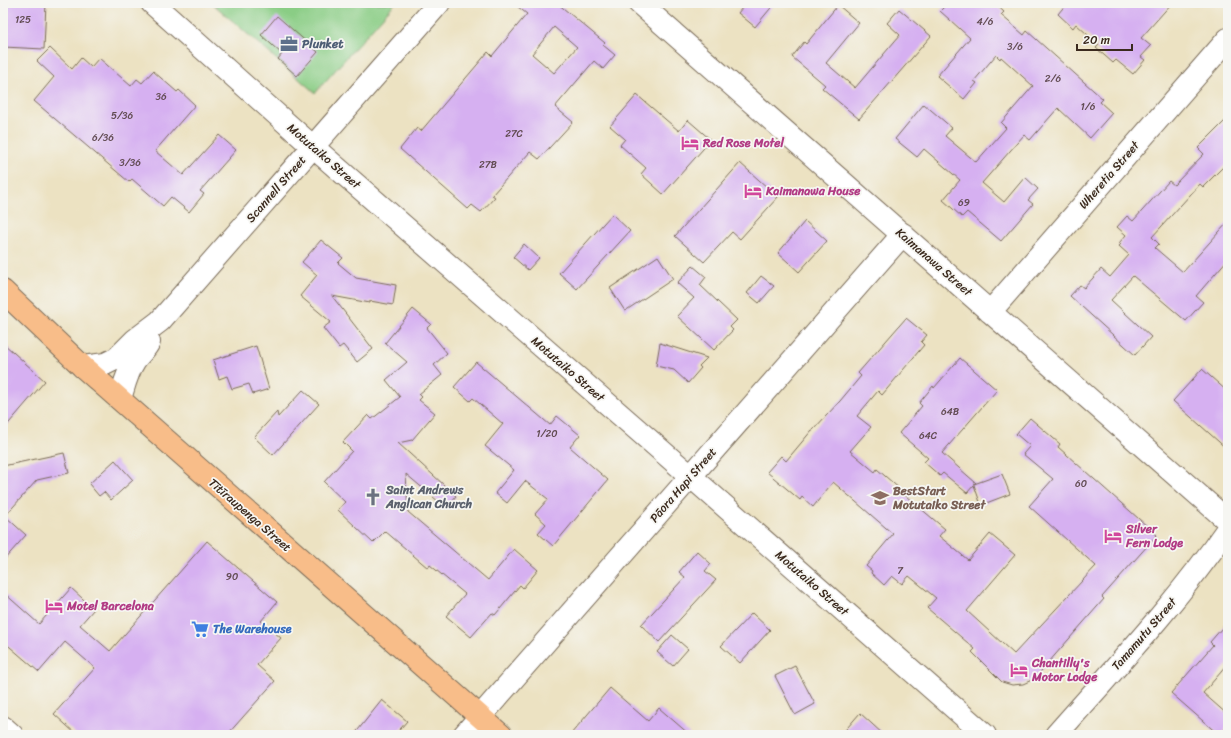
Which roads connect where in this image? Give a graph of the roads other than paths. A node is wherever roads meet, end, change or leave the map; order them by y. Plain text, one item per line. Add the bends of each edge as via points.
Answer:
1 (152, 3) edge
2 (439, 3) edge
3 (639, 3) edge
4 (1228, 39) edge
5 (313, 147) junction
6 (903, 234) junction
7 (3, 291) edge
8 (990, 312) junction
9 (160, 321) junction
10 (83, 367) junction
11 (120, 400) junction
12 (690, 476) junction
13 (1228, 521) edge
14 (1228, 528) edge
15 (480, 717) junction
16 (3, 727) edge
17 (12, 735) edge
18 (464, 735) edge
19 (501, 735) edge
20 (985, 735) edge
21 (1056, 735) edge

1 - 5 street, Motutaiko Street
2 - 5 street, Scannell Street
3 - 6 street, Kaimanawa Street
4 - 8 street, Wheretia Street
5 - 9 street, Scannell Street
5 - 12 street, Motutaiko Street
6 - 8 street, Kaimanawa Street
6 - 12 street, Pāora Hapi Street
7 - 10 main road, Tītīraupenga Street
8 - 13 street, Kaimanawa Street
9 - 10 street, Scannell Street via 117,358 106,364
9 - 11 street, Scannell Street via 146,348 136,358
10 - 11 main road, Tītīraupenga Street
11 - 15 main road, Tītīraupenga Street
12 - 15 street, Pāora Hapi Street
12 - 20 street, Motutaiko Street
14 - 21 street, Tamamutu Street via 1204,563 1159,618
15 - 18 street, Pāora Hapi Street
15 - 19 main road, Tītīraupenga Street
16 - 17 street

